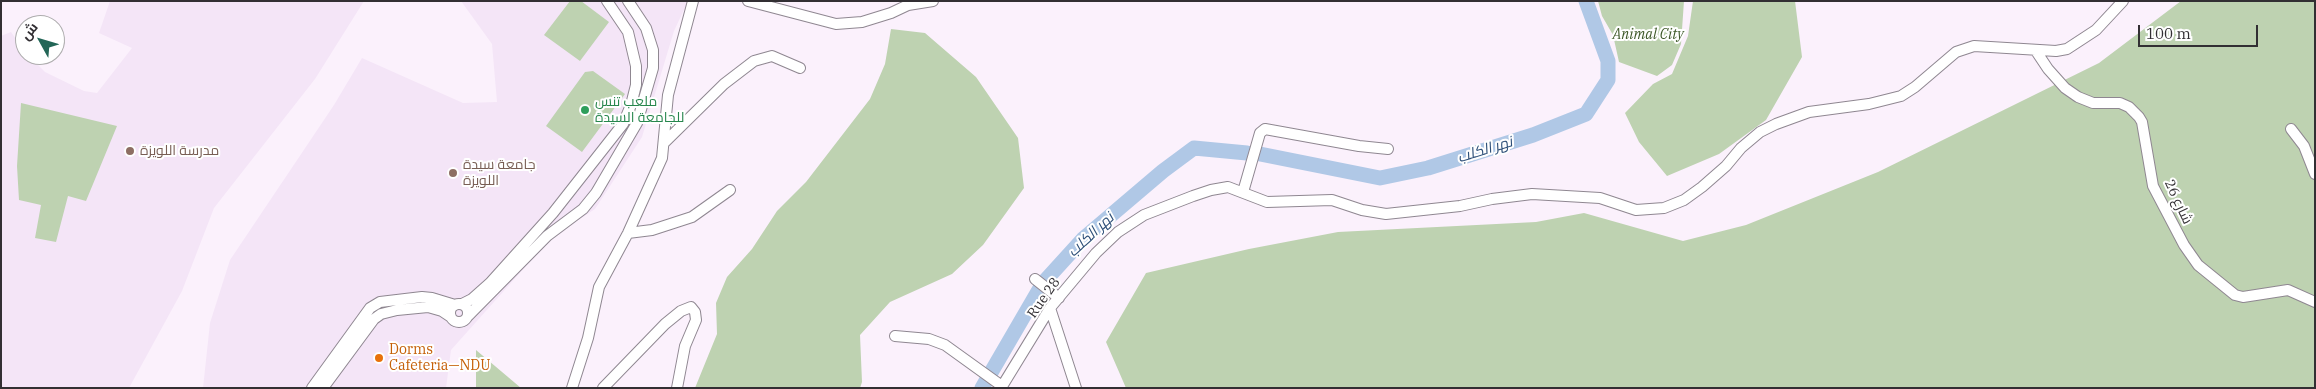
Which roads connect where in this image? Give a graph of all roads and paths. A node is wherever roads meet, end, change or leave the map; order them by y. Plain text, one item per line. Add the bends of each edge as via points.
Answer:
1 (607, 1) edge
2 (628, 1) edge
3 (693, 1) edge
4 (748, 1) edge
5 (933, 1) edge
6 (2123, 1) edge
7 (648, 35) junction
8 (629, 36) junction
9 (2036, 50) junction
10 (800, 68) dead end
11 (2290, 129) dead end
12 (664, 143) junction
13 (1388, 149) dead end
14 (2315, 174) edge
15 (730, 190) dead end
16 (1243, 192) junction
17 (628, 233) junction
18 (1035, 279) dead end
19 (1058, 297) junction
20 (2315, 302) edge
21 (459, 305) junction
22 (1050, 308) junction
23 (468, 316) junction
24 (451, 317) junction
25 (895, 336) dead end
26 (1002, 387) edge
27 (312, 388) edge
28 (324, 388) edge
29 (572, 388) edge
30 (603, 388) edge
31 (677, 388) edge
32 (1076, 388) edge

1 - 8 street
2 - 7 street
3 - 12 street via 668,95
4 - 5 street via 836,24 862,22 908,5
6 - 9 street, Rue 28 via 2096,30 2076,44 2056,51
7 - 8 street via 637,41
7 - 23 street via 653,50 653,68 646,97 637,123 596,193 583,209 547,236
8 - 21 street via 636,66 636,85 623,124 553,214 490,283 472,299
9 - 16 street, Rue 28 via 1974,46 1956,52 1901,96 1793,117 1760,132 1702,187 1684,200 1664,208 1636,210 1600,198 1532,194 1386,214 1332,200 1267,202
9 - 20 street, شارع 26 via 2054,76 2078,97 2093,103 2120,103 2139,117 2153,186 2198,265 2235,295 2243,297 2288,290
10 - 12 street via 772,56 754,61 724,84
11 - 14 street via 2304,146
12 - 17 street via 652,184
13 - 16 street via 1265,129 1260,133
15 - 17 street via 692,217 652,230
16 - 19 street, Rue 28 via 1228,187 1212,190 1144,215 1118,232
17 - 29 street via 599,287 588,338
18 - 19 street
19 - 22 street, Rue 28
21 - 23 street via 468,309
21 - 24 street via 451,310
21 - 27 street via 422,297 380,302 370,308
22 - 26 street, Rue 28
22 - 32 street
23 - 24 street via 460,322
24 - 28 street via 428,307 381,314
25 - 26 street via 930,339 946,345
30 - 31 street via 665,324 691,307 696,312 696,320 685,346

